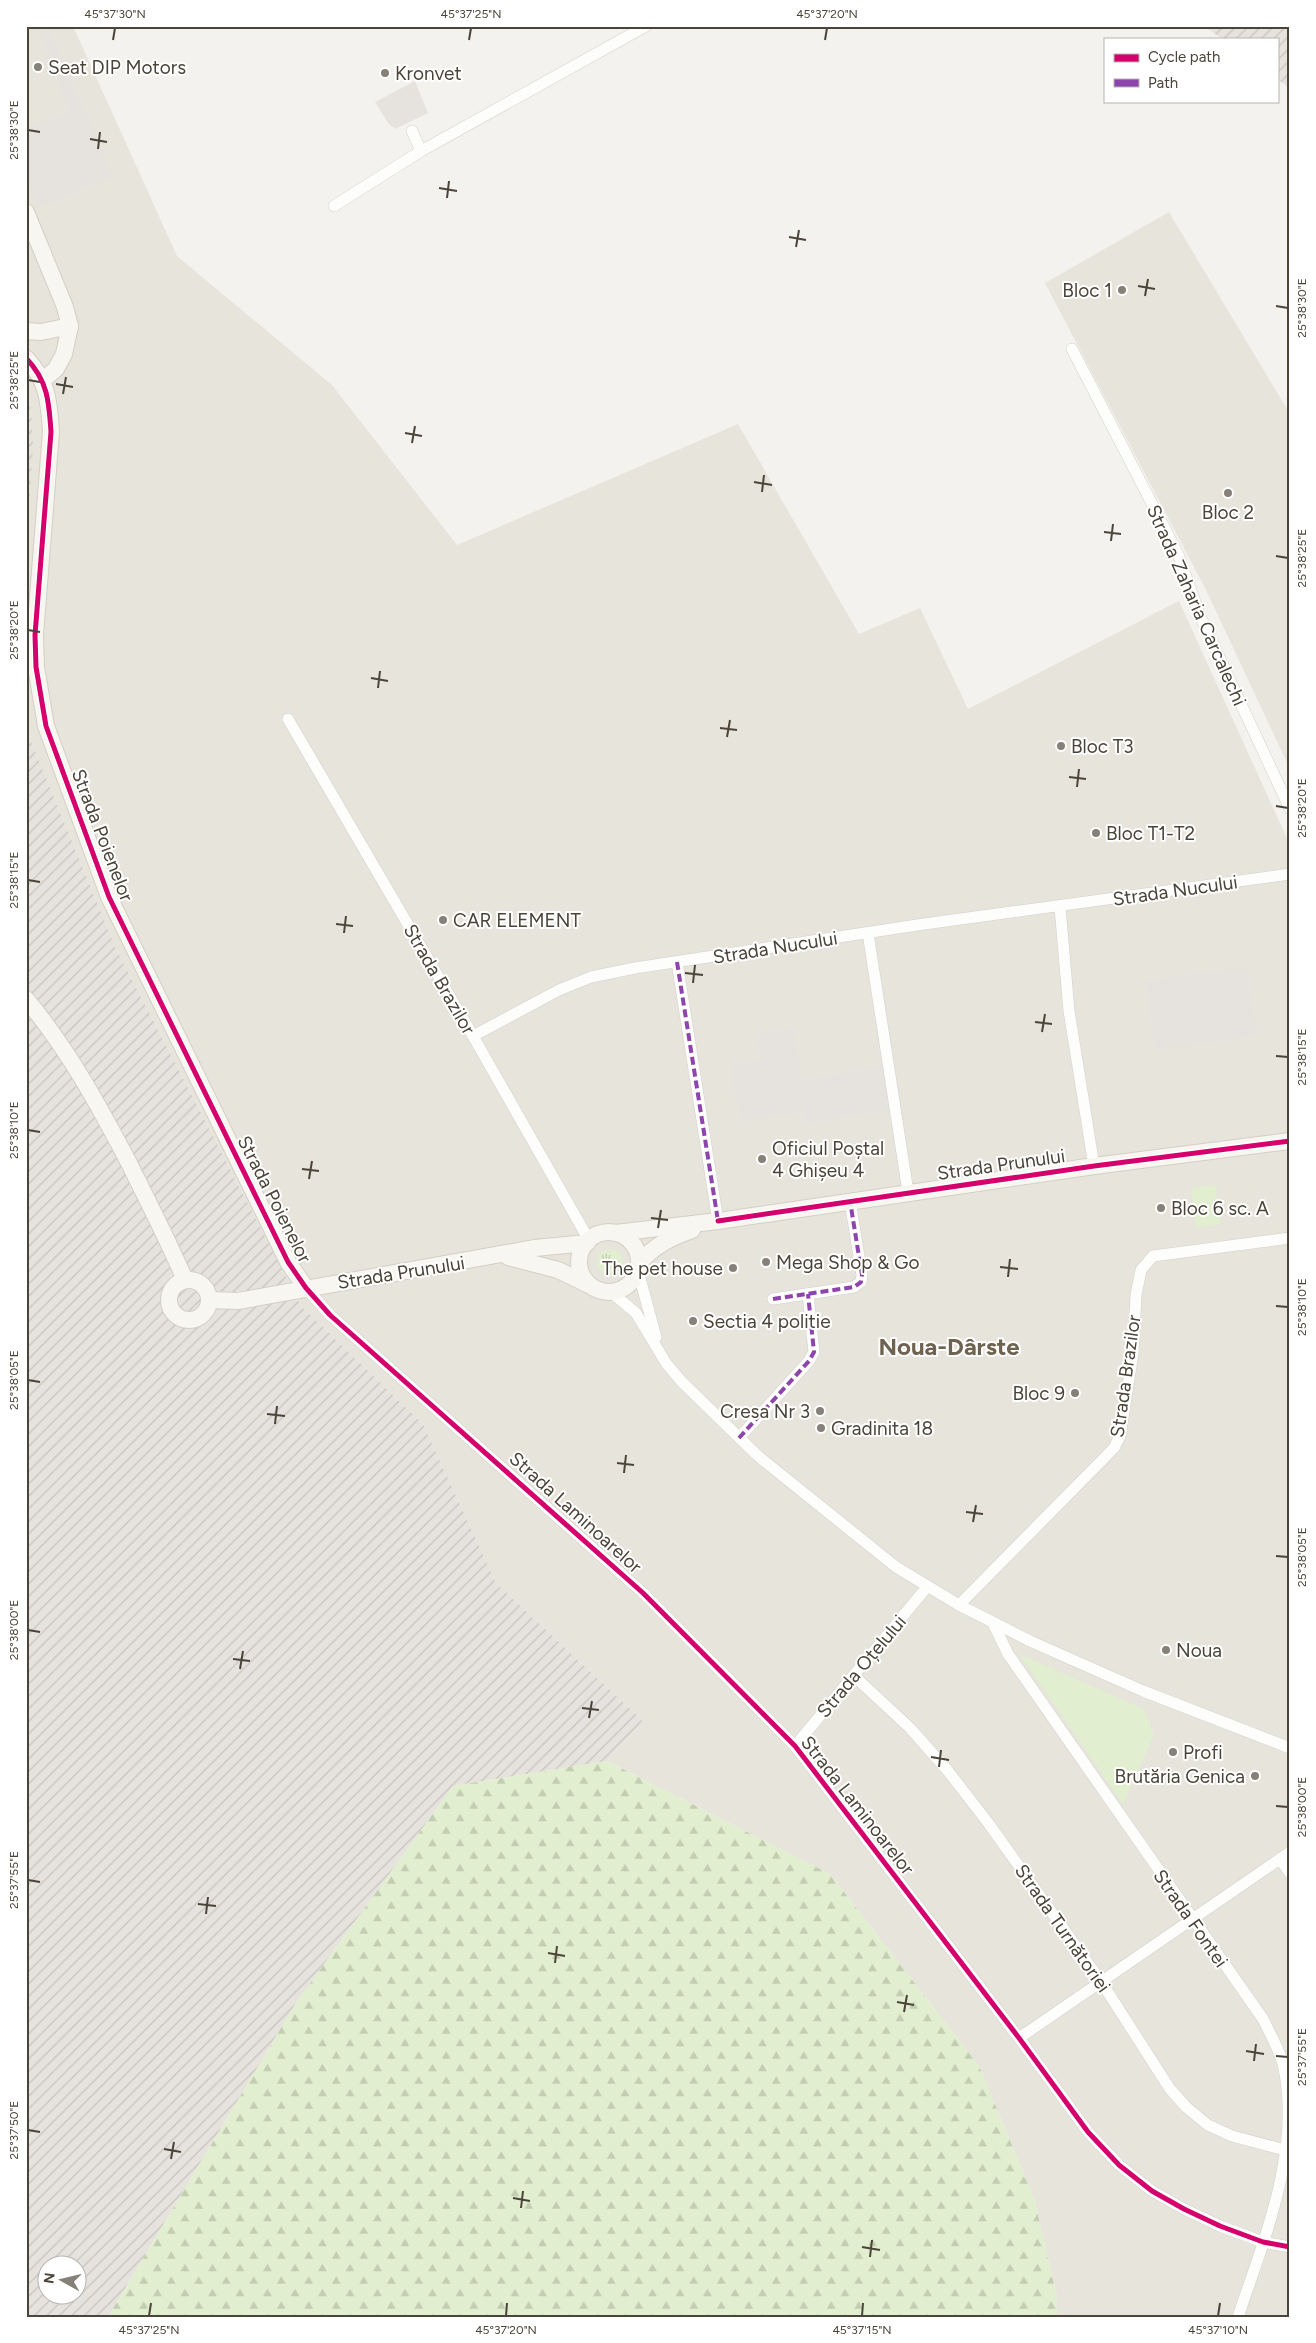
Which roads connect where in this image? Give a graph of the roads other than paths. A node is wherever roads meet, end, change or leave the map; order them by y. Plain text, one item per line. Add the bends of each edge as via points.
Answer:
1 (646, 26) edge
2 (412, 131) dead end
3 (421, 151) junction
4 (334, 206) dead end
5 (26, 212) edge
6 (70, 326) junction
7 (26, 331) edge
8 (1072, 349) dead end
9 (26, 358) edge
10 (43, 380) junction
11 (288, 719) dead end
12 (1290, 809) edge
13 (1290, 874) edge
14 (1060, 907) junction
15 (868, 932) junction
16 (677, 962) junction
17 (26, 999) edge
18 (474, 1036) junction
19 (1290, 1140) edge
20 (1094, 1166) junction
21 (908, 1192) junction
22 (850, 1201) junction
23 (718, 1221) junction
24 (616, 1233) junction
25 (1290, 1238) edge
26 (588, 1241) junction
27 (503, 1255) junction
28 (639, 1267) junction
29 (185, 1280) junction
30 (589, 1285) junction
31 (306, 1288) junction
32 (611, 1292) junction
33 (808, 1294) junction
34 (772, 1299) dead end
35 (210, 1300) junction
36 (660, 1351) junction
37 (739, 1438) junction
38 (926, 1587) junction
39 (959, 1605) junction
40 (993, 1623) junction
41 (854, 1676) junction
42 (795, 1746) junction
43 (1290, 1748) edge
44 (1290, 1852) edge
45 (1280, 1859) junction
46 (1290, 1873) edge
47 (1192, 1921) junction
48 (1102, 1983) junction
49 (1019, 2038) junction
50 (1285, 2150) junction
51 (1263, 2242) junction
52 (1290, 2247) edge
53 (1238, 2317) edge

1 - 3 street
2 - 3 street
3 - 4 street
5 - 6 street
6 - 7 street via 41,332
6 - 10 street via 64,354 56,369
8 - 12 street, Strada Zaharia Carcalechi via 1178,554 1200,616
9 - 10 street, Strada Poienelor
10 - 31 street, Strada Poienelor via 51,432 36,667 46,726 109,897 288,1262
11 - 18 street, Strada Brazilor
13 - 14 street, Strada Nucului
14 - 15 street, Strada Nucului
14 - 20 street via 1069,1011
15 - 16 street, Strada Nucului
15 - 21 street
16 - 18 street, Strada Nucului via 591,977 559,990
16 - 23 street
17 - 29 street via 93,1094
18 - 26 street, Strada Brazilor
19 - 20 street, Strada Prunului
20 - 21 street, Strada Prunului
21 - 22 street, Strada Prunului
22 - 23 street, Strada Prunului
22 - 33 street via 862,1275 860,1282 854,1287
23 - 24 street, Strada Prunului
23 - 28 street, Strada Prunului via 665,1240 655,1246
24 - 26 street via 602,1233
24 - 28 street via 635,1248
25 - 39 street, Strada Brazilor via 1152,1256 1141,1270 1137,1287 1131,1362 1120,1436 1114,1448
26 - 27 street, Strada Prunului
26 - 30 street via 580,1269
27 - 30 street, Strada Prunului via 551,1268
27 - 31 street, Strada Prunului
28 - 32 street via 628,1286
28 - 36 street
29 - 35 street via 202,1284
29 - 35 street via 174,1286 169,1296 170,1308 178,1318 196,1320 206,1312
30 - 32 street
31 - 35 street, Strada Prunului via 238,1301
31 - 42 street, Strada Laminoarelor via 330,1315 643,1593
32 - 36 street via 636,1313
33 - 34 street
33 - 37 street via 814,1352 809,1362
36 - 37 street via 681,1381
37 - 38 street via 860,1540
38 - 39 street
38 - 41 street, Strada Oțelului
39 - 40 street
40 - 43 street via 1143,1691
40 - 47 street, Strada Fontei via 1008,1654
41 - 42 street, Strada Oțelului
41 - 48 street, Strada Turnătoriei via 910,1728 948,1771
42 - 49 street, Strada Laminoarelor
44 - 45 street
45 - 46 street
45 - 47 street
47 - 48 street
47 - 50 street, Strada Fontei via 1262,2019 1284,2066 1288,2103
48 - 49 street
48 - 50 street, Strada Turnătoriei via 1170,2089 1186,2108 1208,2125 1232,2136
49 - 51 street, Strada Laminoarelor via 1088,2132 1119,2165 1152,2191 1184,2209
50 - 51 street, Strada Fontei
51 - 52 street, Strada Laminoarelor
51 - 53 street, Strada Fontei

